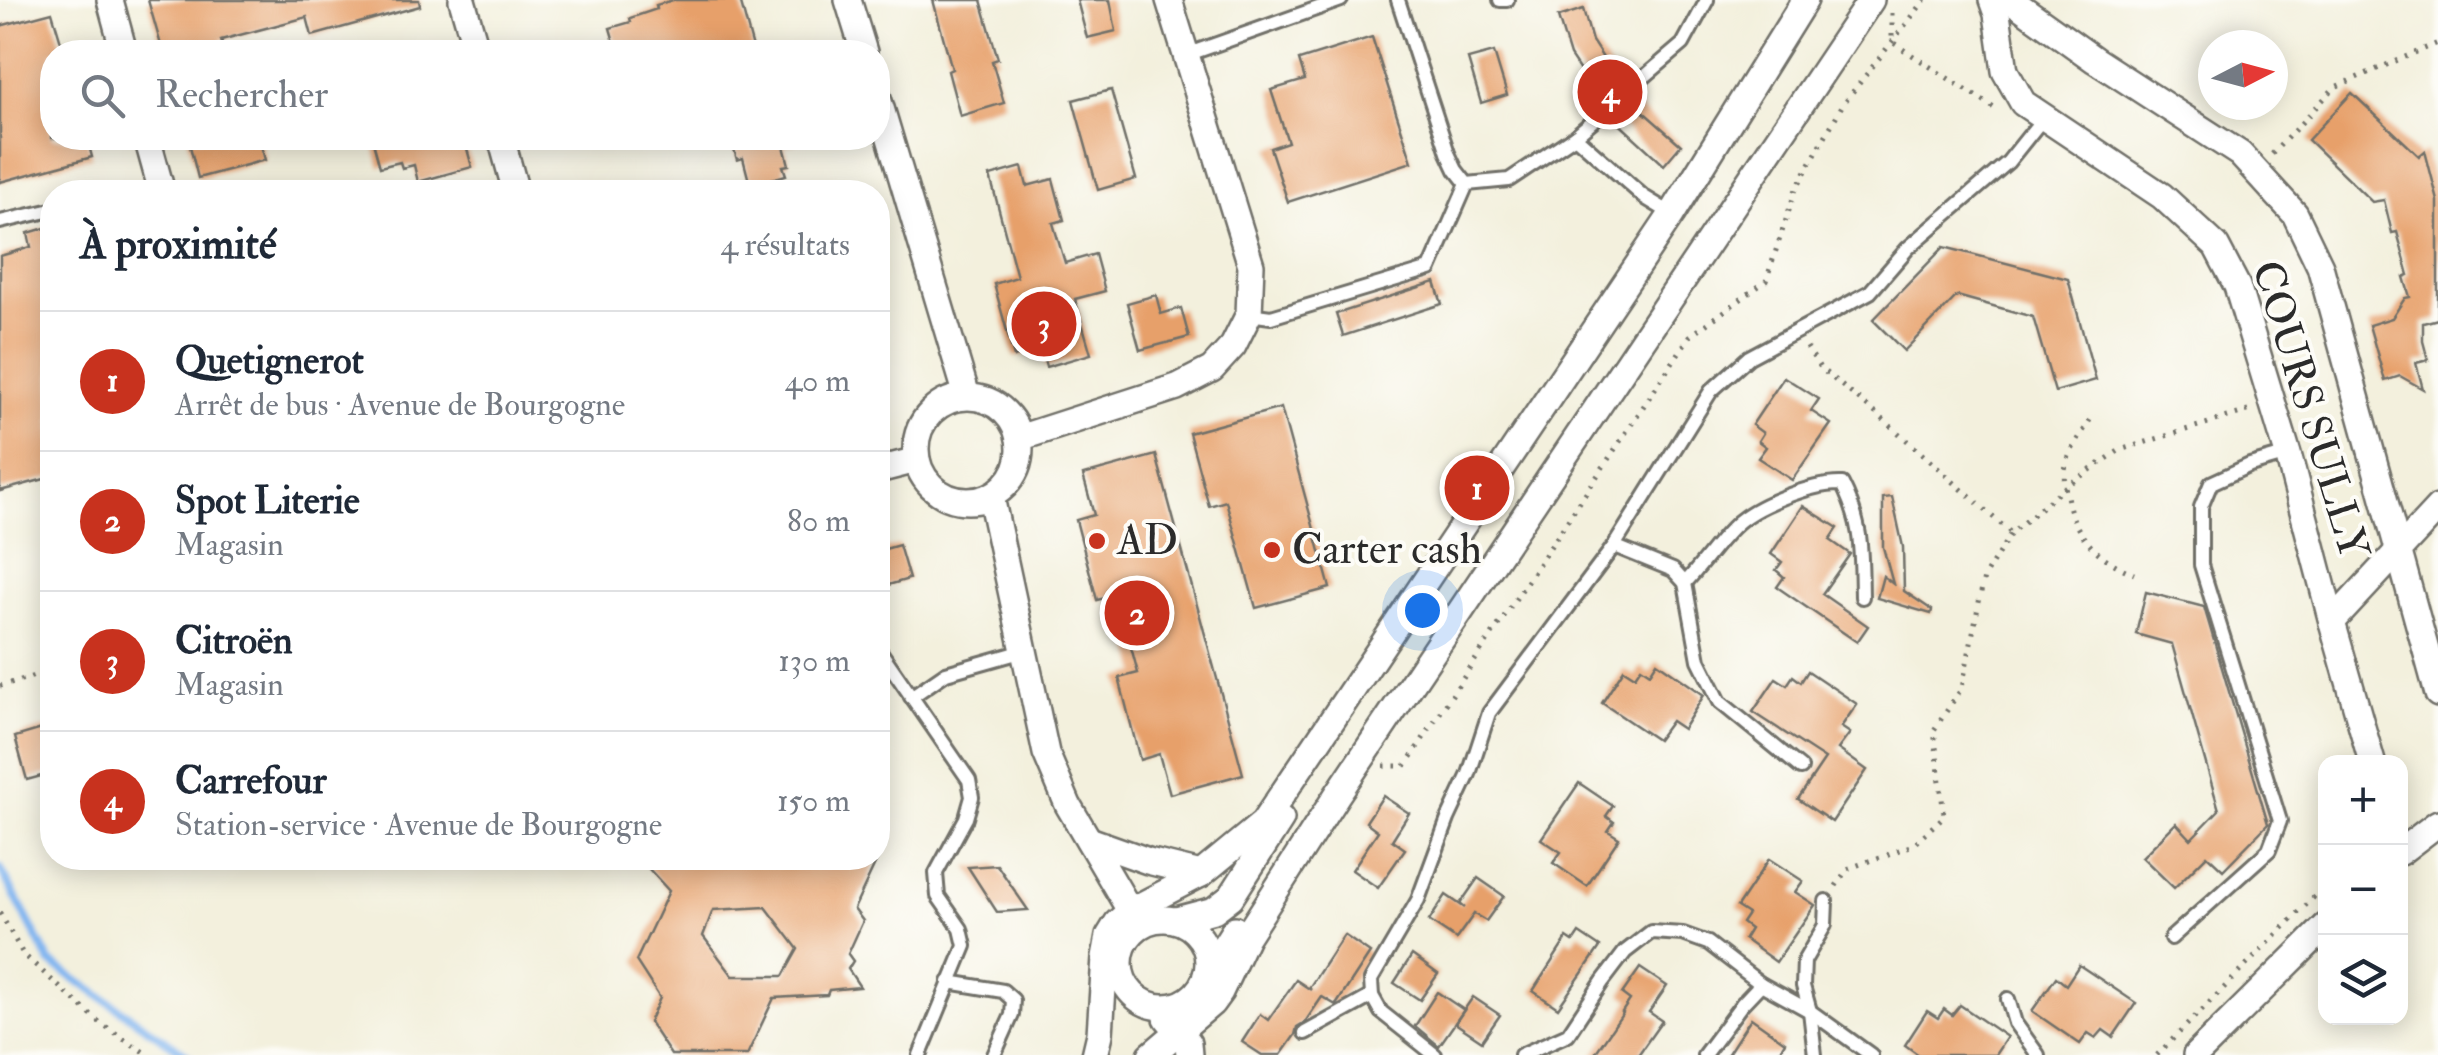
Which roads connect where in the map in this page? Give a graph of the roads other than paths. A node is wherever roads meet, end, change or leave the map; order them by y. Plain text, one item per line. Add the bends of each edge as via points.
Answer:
1 (110, 0) edge
2 (462, 0) edge
3 (848, 0) edge
4 (1169, 0) edge
5 (1341, 0) edge
6 (1398, 0) edge
7 (1707, 0) edge
8 (1804, 0) edge
9 (1819, 0) edge
10 (1854, 0) edge
11 (1871, 0) edge
12 (1992, 0) edge
13 (2010, 0) edge
14 (121, 40) edge
15 (474, 40) edge
16 (860, 40) edge
17 (1186, 55) junction
18 (2038, 125) junction
19 (1575, 136) junction
20 (890, 138) edge
21 (150, 150) edge
22 (504, 150) edge
23 (156, 180) edge
24 (513, 180) edge
25 (1467, 184) junction
26 (40, 213) edge
27 (1672, 214) junction
28 (0, 222) edge
29 (1249, 314) junction
30 (967, 396) junction
31 (1020, 438) junction
32 (2288, 454) junction
33 (917, 460) junction
34 (890, 467) edge
35 (990, 497) junction
36 (2438, 508) edge
37 (1614, 546) junction
38 (2398, 549) junction
39 (1685, 583) junction
40 (1862, 597) dead end
41 (2332, 622) junction
42 (1024, 651) junction
43 (2434, 662) edge
44 (890, 666) edge
45 (2438, 694) edge
46 (911, 697) junction
47 (2370, 755) edge
48 (1801, 768) dead end
49 (2438, 823) edge
50 (1089, 840) junction
51 (2408, 846) edge
52 (1201, 874) junction
53 (1826, 902) road end
54 (1134, 918) junction
55 (1176, 920) junction
56 (2318, 934) edge
57 (2172, 938) dead end
58 (949, 982) junction
59 (1203, 982) junction
60 (1761, 984) junction
61 (1372, 996) junction
62 (2008, 999) dead end
63 (1158, 1006) junction
64 (1810, 1012) junction
65 (1305, 1033) dead end
66 (1187, 1037) edge
67 (920, 1055) edge
68 (994, 1055) edge
69 (1096, 1055) edge
70 (1151, 1055) edge
71 (1435, 1055) edge
72 (1521, 1055) edge
73 (1704, 1055) edge
74 (1816, 1055) edge
75 (1871, 1055) edge
76 (2038, 1055) edge
77 (2196, 1055) edge

1 - 14 street
2 - 15 street
3 - 16 street
4 - 17 street
5 - 17 lane
6 - 25 lane via 1448,153
7 - 19 lane via 1683,44
8 - 27 street
9 - 55 street via 1651,271 1231,897 1214,910
10 - 59 street
11 - 66 street via 1337,794
12 - 18 street, COURS SULLY via 2005,71
13 - 38 street, COURS SULLY via 2240,154 2295,214 2320,266
17 - 29 street via 1251,264
18 - 32 street, COURS SULLY via 2162,196 2216,246 2237,286
18 - 37 lane via 2008,162 1908,248 1870,292 1749,357 1710,391
19 - 25 lane via 1509,180
19 - 27 lane
20 - 30 street
21 - 23 street
22 - 24 street
25 - 29 lane via 1430,269 1272,317
26 - 28 lane
27 - 52 street via 1263,823
29 - 31 street via 1212,369
30 - 31 street via 1001,408
30 - 33 street via 950,400 922,424
31 - 35 street via 1015,472
32 - 41 street, COURS SULLY
32 - 57 lane via 2211,484 2201,508 2202,564 2280,821 2268,850
33 - 34 street
33 - 35 street via 924,477 954,500
35 - 42 street
36 - 38 street
37 - 39 lane via 1673,570
37 - 61 lane via 1489,713 1418,900 1371,980
38 - 41 street
38 - 43 street, COURS SULLY
39 - 40 lane via 1748,515 1803,490 1842,484 1855,510
39 - 48 lane via 1699,660 1720,702
41 - 47 street, COURS SULLY
42 - 46 lane via 946,673
42 - 50 street via 1046,753
43 - 45 street, COURS SULLY
44 - 46 lane
46 - 58 lane via 969,780 972,796 936,873 938,896 965,946
49 - 51 street
50 - 52 street
50 - 54 street
52 - 54 street
53 - 64 lane via 1825,925 1804,961
54 - 55 street
54 - 63 street via 1122,950 1123,980 1143,1002
54 - 69 street via 1117,923 1109,936
55 - 59 street via 1205,948
56 - 77 street
58 - 67 lane
58 - 68 lane via 1003,991 1014,1000
59 - 63 street via 1181,1003
59 - 66 street
60 - 64 lane
60 - 72 lane via 1708,943 1651,932 1625,952 1568,1034
60 - 73 lane
61 - 65 lane
61 - 71 lane via 1381,1012
62 - 76 lane via 2014,1023
63 - 66 street
64 - 74 lane
64 - 75 lane
66 - 70 street

